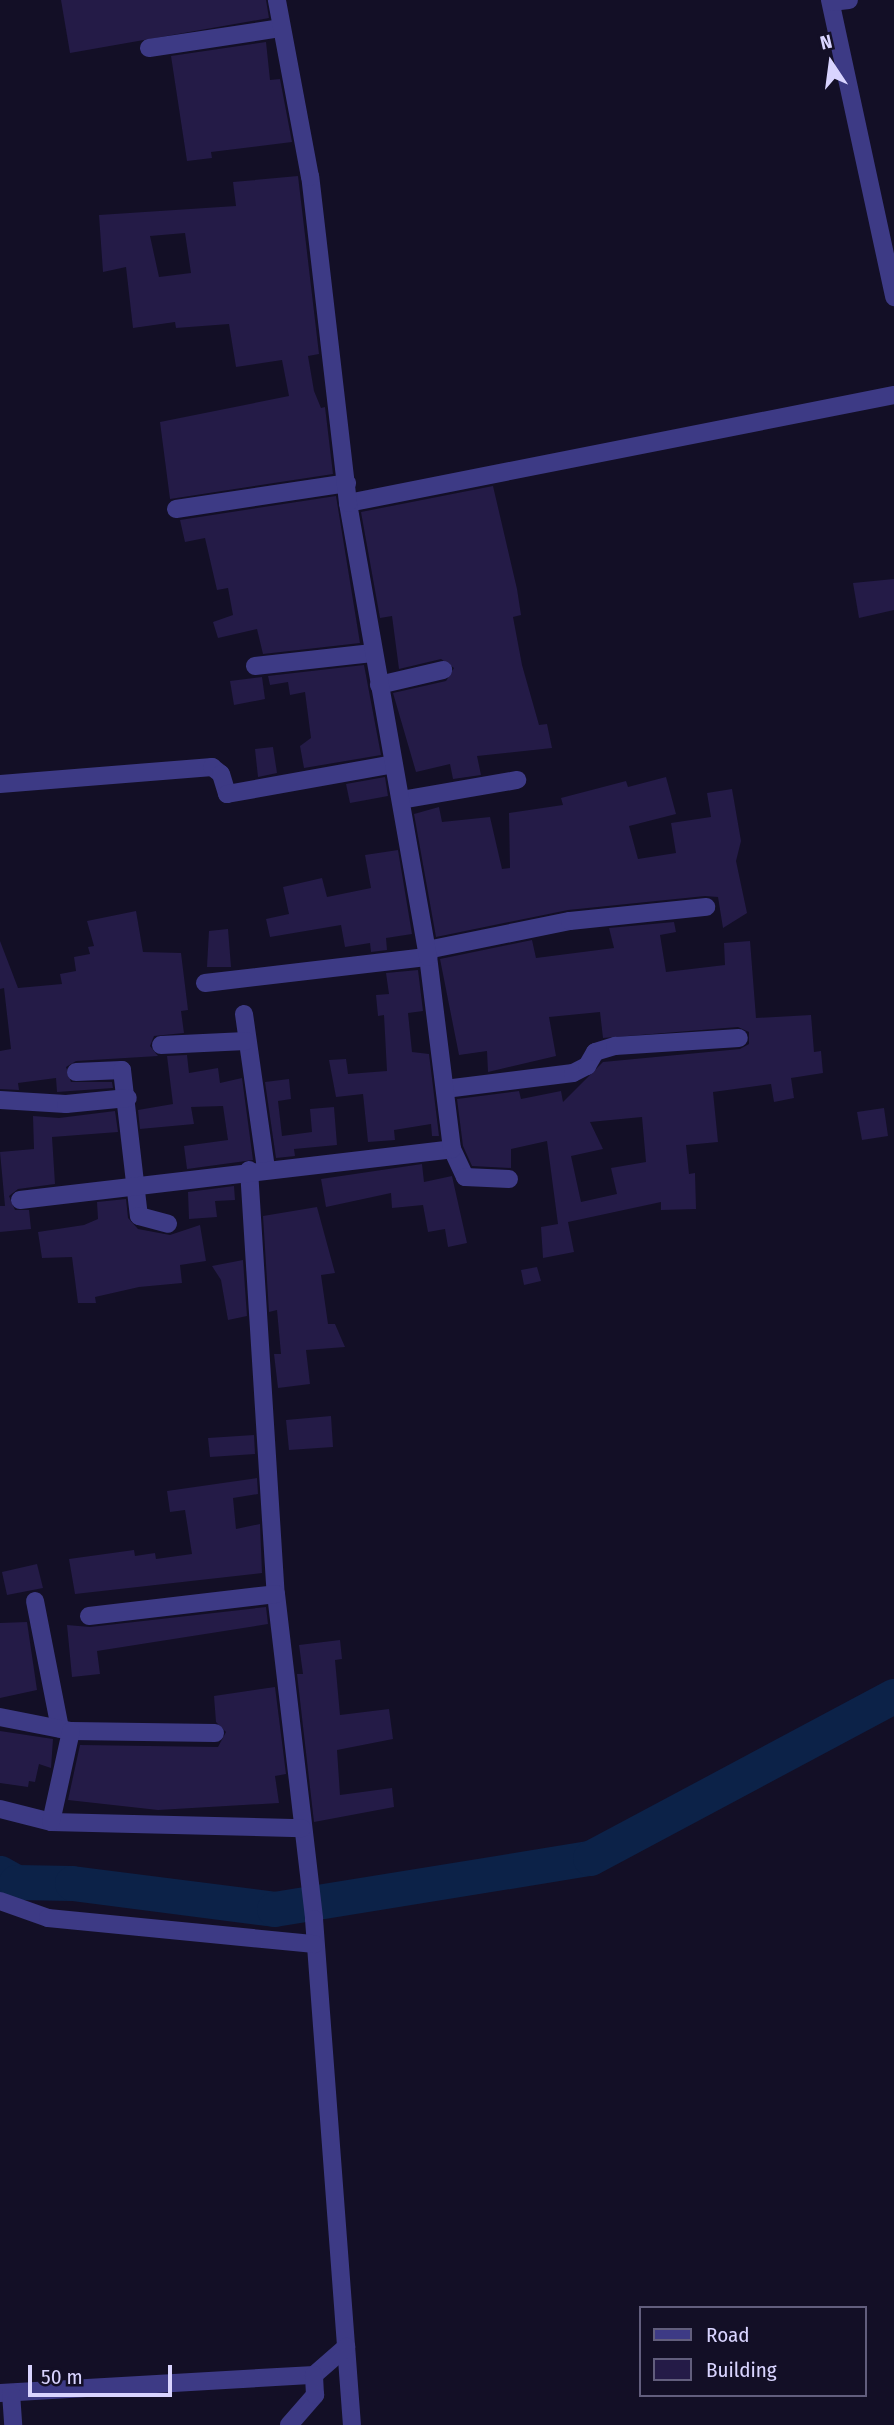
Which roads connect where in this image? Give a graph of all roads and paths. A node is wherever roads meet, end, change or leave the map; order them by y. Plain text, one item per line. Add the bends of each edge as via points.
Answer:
1 (277, 0) edge
2 (837, 1) edge
3 (282, 28) junction
4 (149, 48) dead end
5 (894, 297) edge
6 (894, 395) edge
7 (347, 482) junction
8 (348, 503) junction
9 (176, 509) dead end
10 (372, 653) junction
11 (255, 666) dead end
12 (443, 670) dead end
13 (379, 685) junction
14 (393, 764) junction
15 (517, 780) dead end
16 (0, 784) edge
17 (401, 800) junction
18 (706, 907) dead end
19 (427, 953) junction
20 (205, 983) dead end
21 (244, 1014) dead end
22 (739, 1038) dead end
23 (246, 1041) junction
24 (161, 1045) dead end
25 (76, 1072) dead end
26 (445, 1089) junction
27 (128, 1098) junction
28 (0, 1100) edge
29 (452, 1149) junction
30 (258, 1169) junction
31 (509, 1179) dead end
32 (133, 1184) junction
33 (20, 1200) dead end
34 (168, 1224) dead end
35 (276, 1594) junction
36 (34, 1601) dead end
37 (89, 1616) dead end
38 (0, 1717) edge
39 (66, 1730) junction
40 (215, 1733) dead end
41 (0, 1809) edge
42 (51, 1822) junction
43 (306, 1852) junction
44 (0, 1901) edge
45 (315, 1944) junction
46 (346, 2347) junction
47 (314, 2375) junction
48 (5, 2393) edge
49 (13, 2425) edge
50 (289, 2425) edge
51 (352, 2425) edge

1 - 3 street
2 - 5 street
3 - 4 street
3 - 7 street via 329,305
6 - 8 street
7 - 8 street
7 - 9 street
8 - 10 street
10 - 11 street
10 - 13 street
12 - 13 street
13 - 14 street
14 - 16 street via 227,794 221,774 212,767
14 - 17 street
15 - 17 street
17 - 19 street
18 - 19 street via 570,922
19 - 20 street
19 - 26 street
21 - 23 street
22 - 26 street via 615,1046 595,1052 587,1066 573,1073
23 - 24 street
23 - 30 street
25 - 27 street via 119,1068
26 - 29 street
27 - 28 street via 66,1104
27 - 32 street
29 - 30 street
29 - 31 street via 465,1177
30 - 32 street
30 - 35 street
32 - 33 street
32 - 34 street via 141,1219
35 - 37 street
35 - 43 street
36 - 39 street
38 - 39 street
39 - 40 street
39 - 42 street
41 - 42 street
42 - 43 street
43 - 45 street
44 - 45 street via 48,1917
45 - 46 street
46 - 47 street
46 - 51 street
47 - 48 street
47 - 50 street via 316,2395
48 - 49 street

